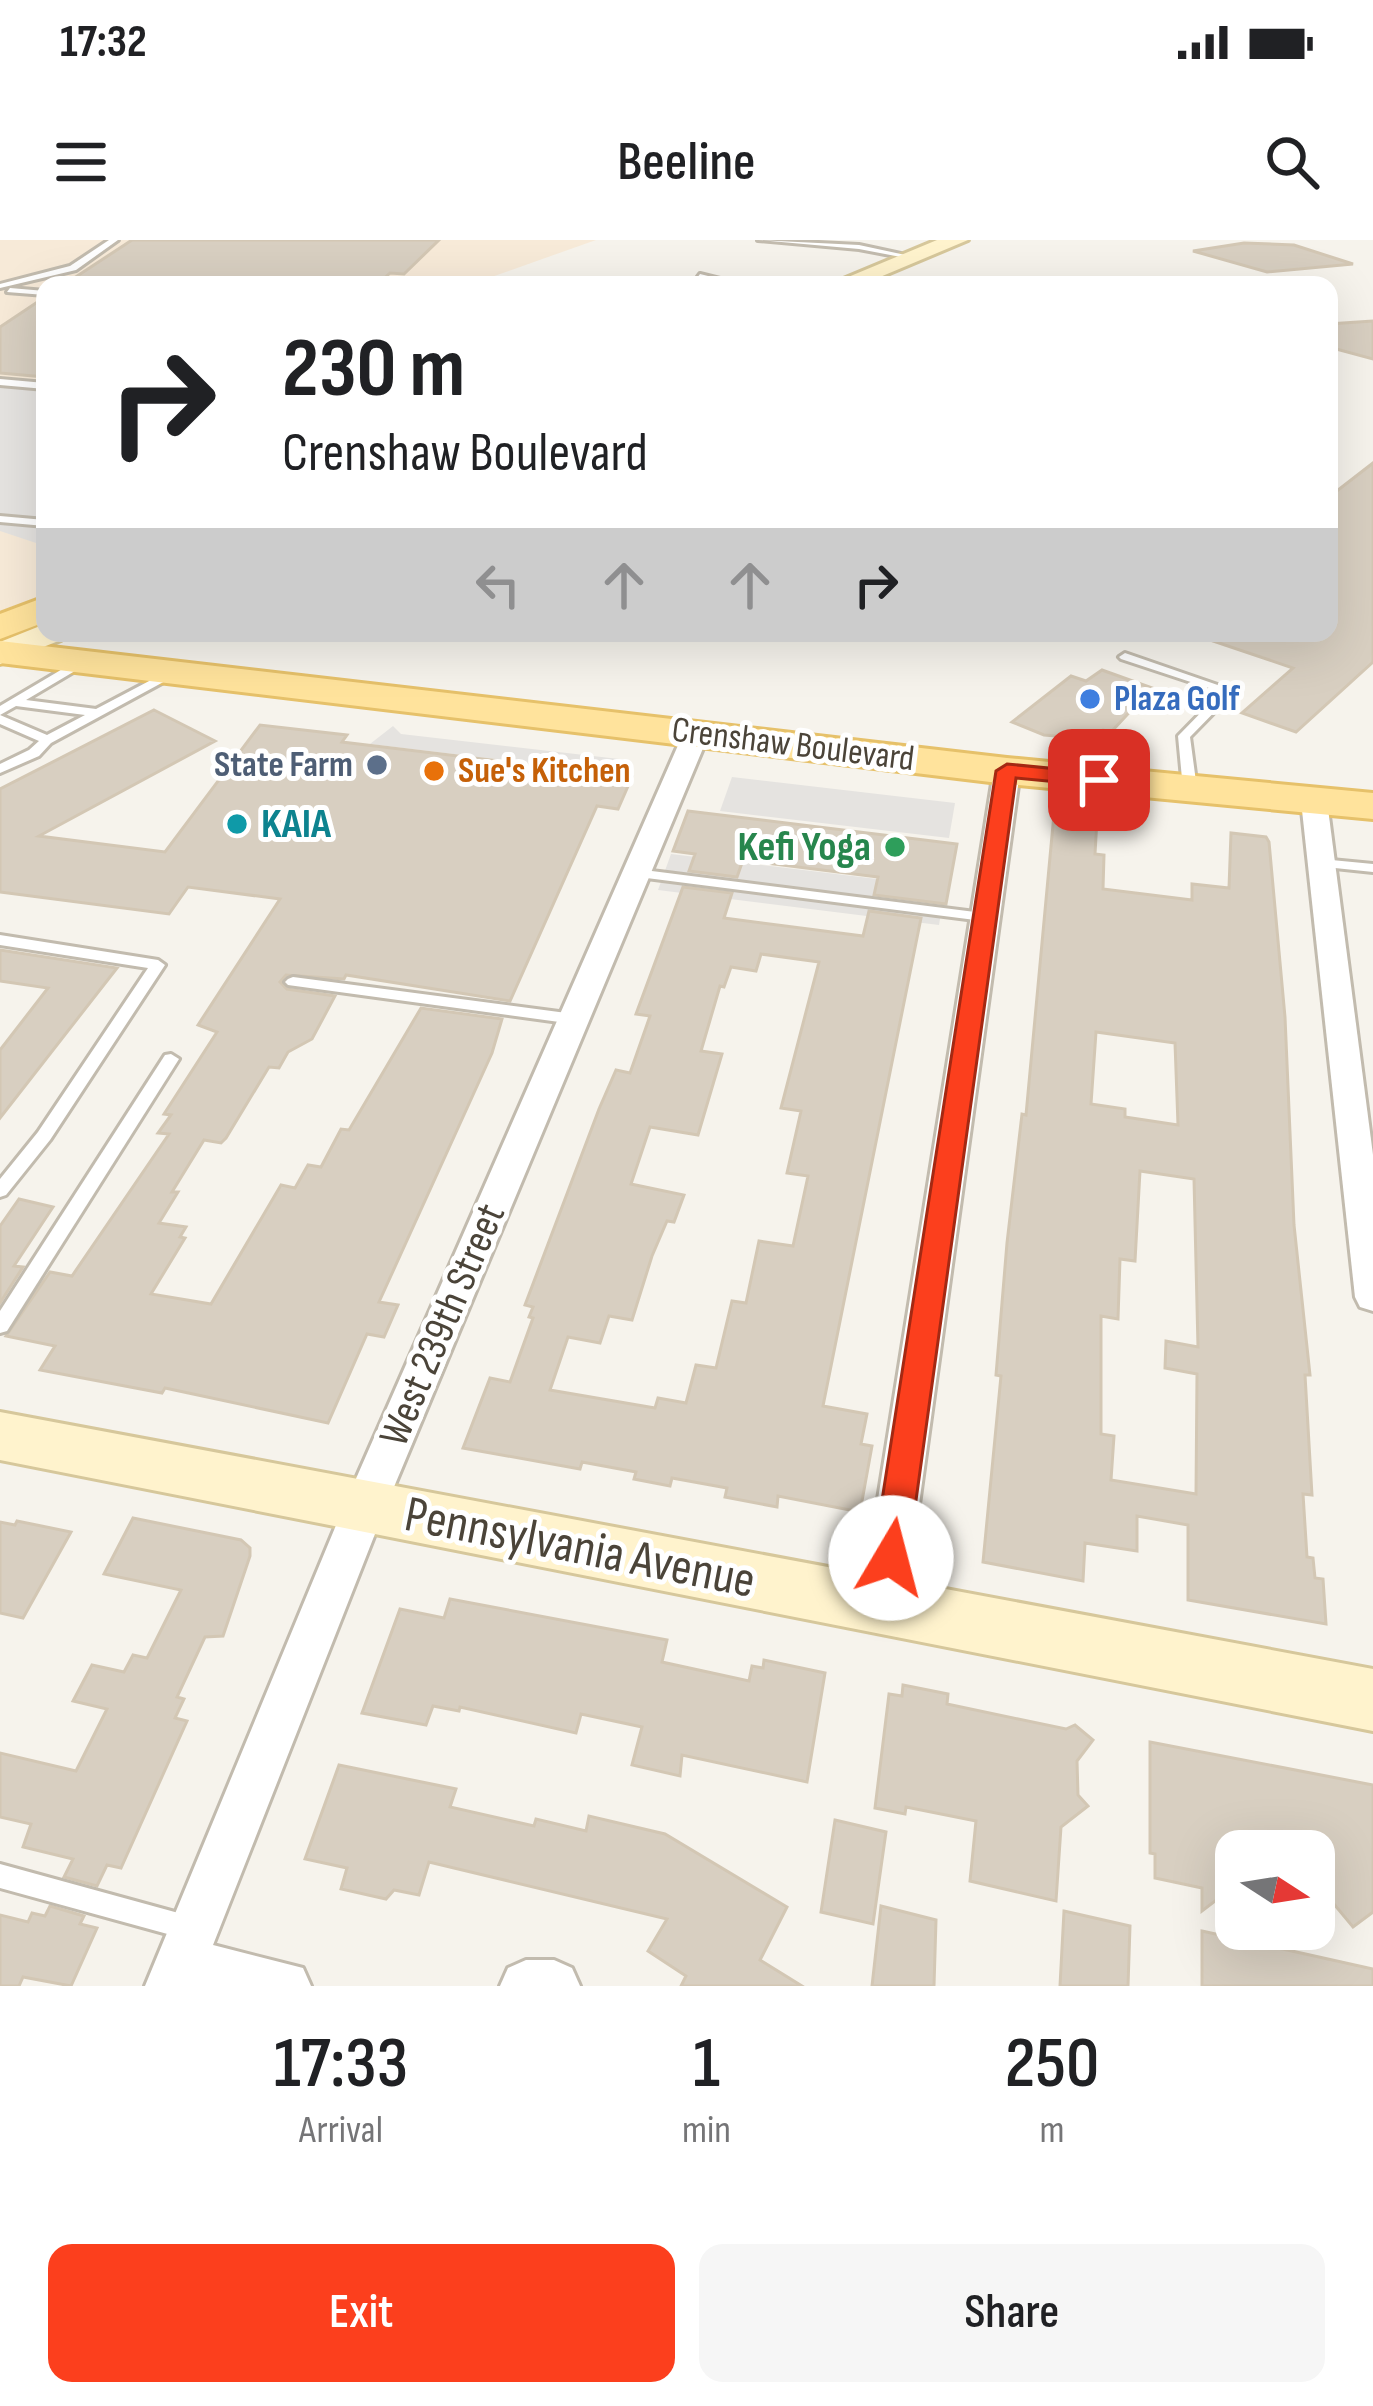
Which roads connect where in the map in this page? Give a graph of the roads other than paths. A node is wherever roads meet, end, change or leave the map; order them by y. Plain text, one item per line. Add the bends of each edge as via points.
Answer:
1 (115, 240) edge
2 (762, 240) edge
3 (925, 240) edge
4 (957, 240) edge
5 (906, 256) junction
6 (44, 276) edge
7 (860, 276) edge
8 (36, 278) edge
9 (0, 288) edge
10 (36, 292) edge
11 (0, 382) edge
12 (36, 385) edge
13 (0, 519) edge
14 (36, 522) edge
15 (36, 616) edge
16 (36, 637) edge
17 (1, 647) edge
18 (1125, 657) dead end
19 (81, 662) junction
20 (175, 673) junction
21 (18, 703) junction
22 (97, 713) junction
23 (0, 715) edge
24 (696, 734) junction
25 (46, 740) junction
26 (0, 769) edge
27 (1007, 771) junction
28 (1190, 789) junction
29 (1314, 801) junction
30 (1373, 806) edge
31 (1321, 862) junction
32 (1373, 868) edge
33 (636, 873) junction
34 (983, 917) junction
35 (0, 940) edge
36 (293, 982) dead end
37 (574, 1019) junction
38 (171, 1059) dead end
39 (0, 1192) edge
40 (1373, 1297) edge
41 (0, 1326) edge
42 (0, 1436) edge
43 (365, 1506) junction
44 (883, 1606) junction
45 (1373, 1700) edge
46 (0, 1876) edge
47 (182, 1959) edge
48 (285, 1986) edge
49 (526, 1986) edge
50 (554, 1986) edge

1 - 6 lane via 73,268
2 - 5 lane
3 - 5 street
4 - 5 street
5 - 7 street
8 - 9 lane
9 - 10 lane
11 - 12 lane
13 - 14 lane
15 - 17 main road
16 - 17 street
17 - 19 main road, Crenshaw Boulevard
18 - 28 lane via 1229,691 1184,736
19 - 20 main road, Crenshaw Boulevard
19 - 21 lane
20 - 22 lane
20 - 24 main road, Crenshaw Boulevard
21 - 22 lane
21 - 23 lane
22 - 25 lane
23 - 25 lane
24 - 27 main road, Crenshaw Boulevard
24 - 33 street, West 239th Street
25 - 26 lane
27 - 28 main road, Crenshaw Boulevard
27 - 34 street
28 - 29 main road, Crenshaw Boulevard
29 - 30 main road, Crenshaw Boulevard
29 - 31 street
31 - 32 lane
31 - 40 street
33 - 34 lane
33 - 37 street, West 239th Street
34 - 44 street
35 - 39 lane via 158,965
36 - 37 lane
37 - 43 street, West 239th Street
38 - 41 lane
42 - 43 street, Pennsylvania Avenue
43 - 44 street, Pennsylvania Avenue
43 - 47 street, West 239th Street
44 - 45 street, Pennsylvania Avenue
46 - 47 lane
47 - 48 street
49 - 50 street

